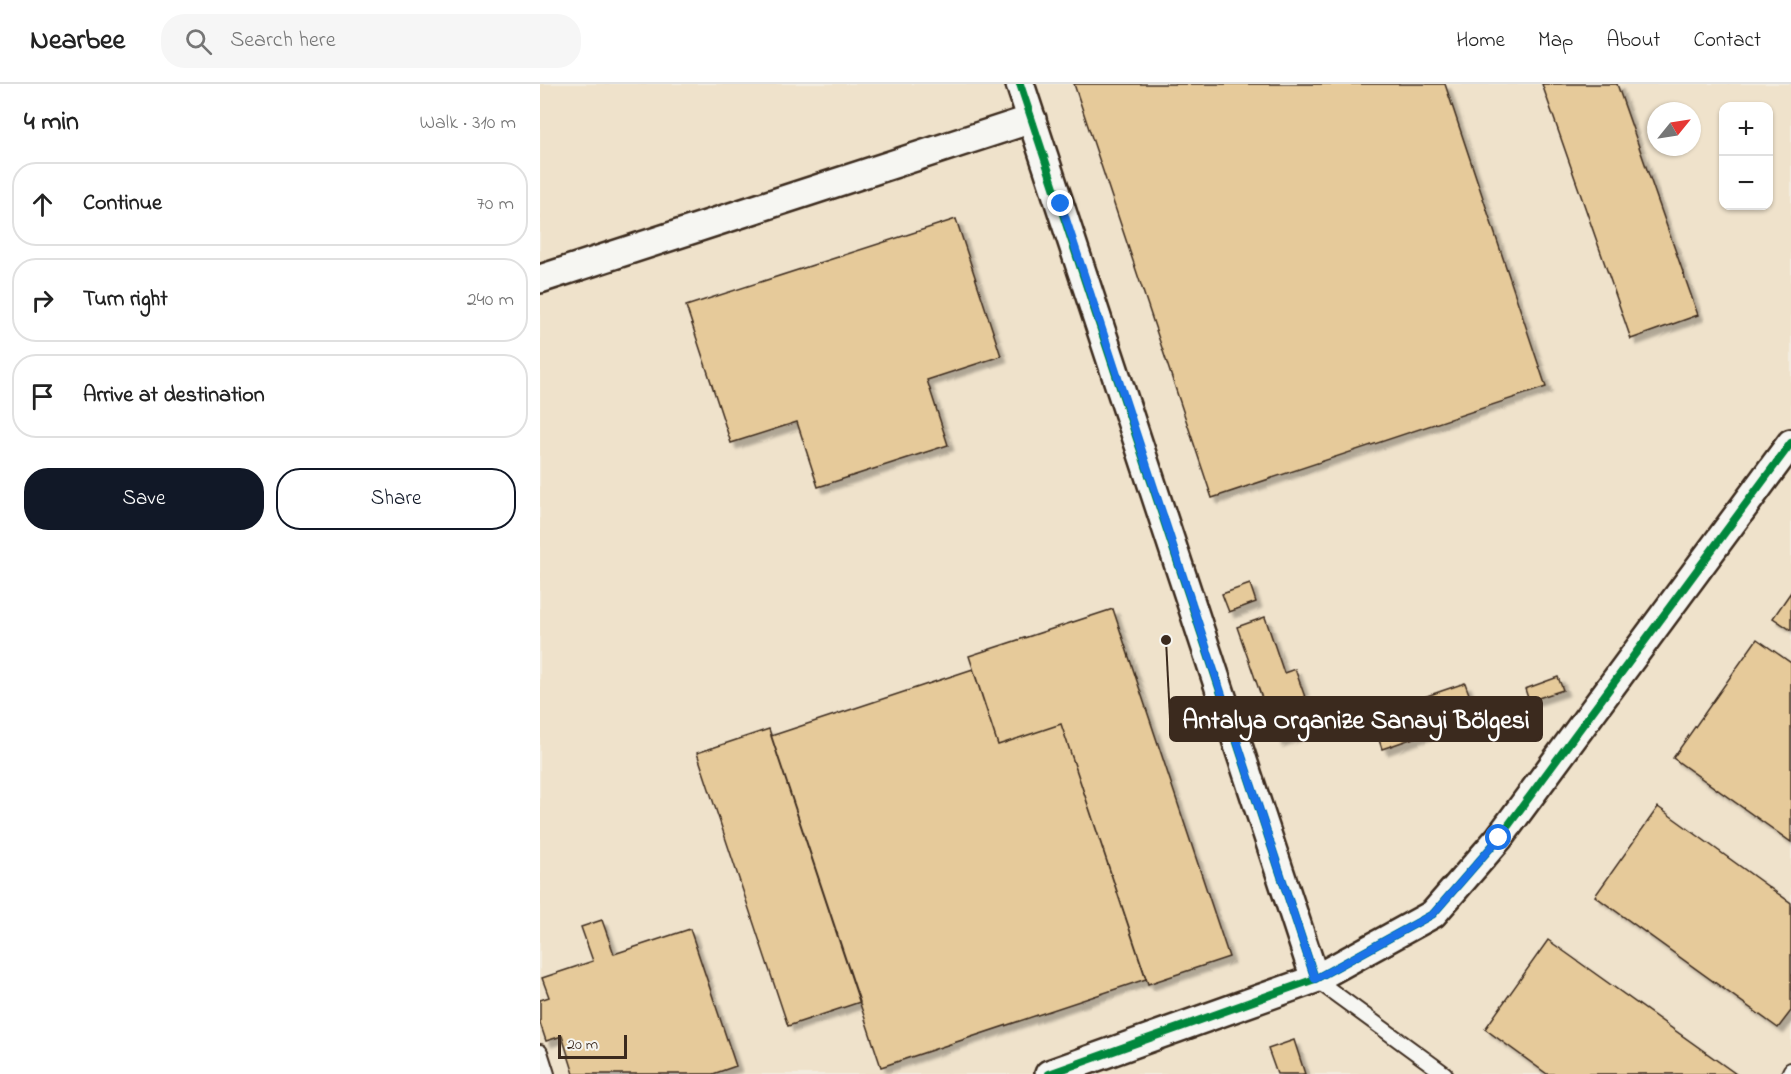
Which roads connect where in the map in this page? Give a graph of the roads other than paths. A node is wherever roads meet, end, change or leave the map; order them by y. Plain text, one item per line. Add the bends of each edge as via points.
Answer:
1 (1020, 84) edge
2 (1032, 120) junction
3 (540, 279) edge
4 (1791, 443) edge
5 (1315, 979) junction
6 (540, 1052) edge
7 (547, 1074) edge
8 (1049, 1074) edge
9 (1445, 1074) edge

1 - 2 street
2 - 3 street
2 - 5 street
4 - 5 street via 1499,838 1433,914
5 - 8 street
5 - 9 lane
6 - 7 lane

